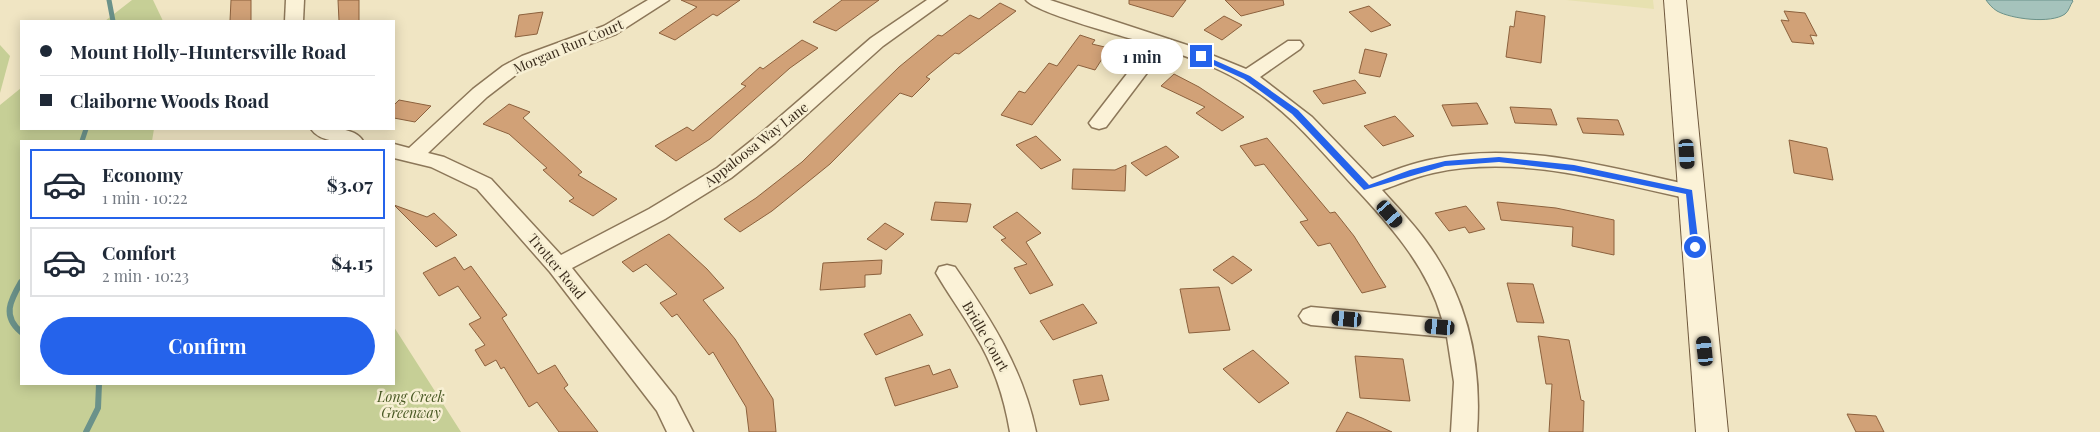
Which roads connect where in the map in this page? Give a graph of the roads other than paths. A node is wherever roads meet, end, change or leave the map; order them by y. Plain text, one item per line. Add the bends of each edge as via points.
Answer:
1 (295, 0) edge
2 (660, 0) edge
3 (938, 0) edge
4 (1035, 0) edge
5 (1676, 0) edge
6 (294, 20) edge
7 (1161, 42) junction
8 (1294, 45) dead end
9 (1247, 77) junction
10 (1099, 122) dead end
11 (324, 130) edge
12 (349, 140) edge
13 (403, 154) edge
14 (1367, 188) junction
15 (1690, 192) junction
16 (558, 266) junction
17 (947, 272) dead end
18 (1311, 316) dead end
19 (1458, 329) junction
20 (680, 432) edge
21 (1023, 432) edge
22 (1464, 432) edge
23 (1712, 432) edge

1 - 6 street
2 - 13 street, Morgan Run Court via 610,30 510,70
3 - 16 street, Appaloosa Way Lane via 877,42 724,173 657,214
4 - 7 street
5 - 15 main road
7 - 9 street
7 - 10 street
8 - 9 street
9 - 14 street via 1295,112
11 - 12 street
13 - 16 street, Trotter Road via 437,162 484,184
14 - 15 street via 1445,163 1499,160 1574,168
14 - 19 street via 1430,264 1446,293
15 - 23 main road
16 - 20 street, Trotter Road via 666,404
17 - 21 street, Bridle Court via 1002,359 1014,387
18 - 19 street
19 - 22 street via 1466,376

